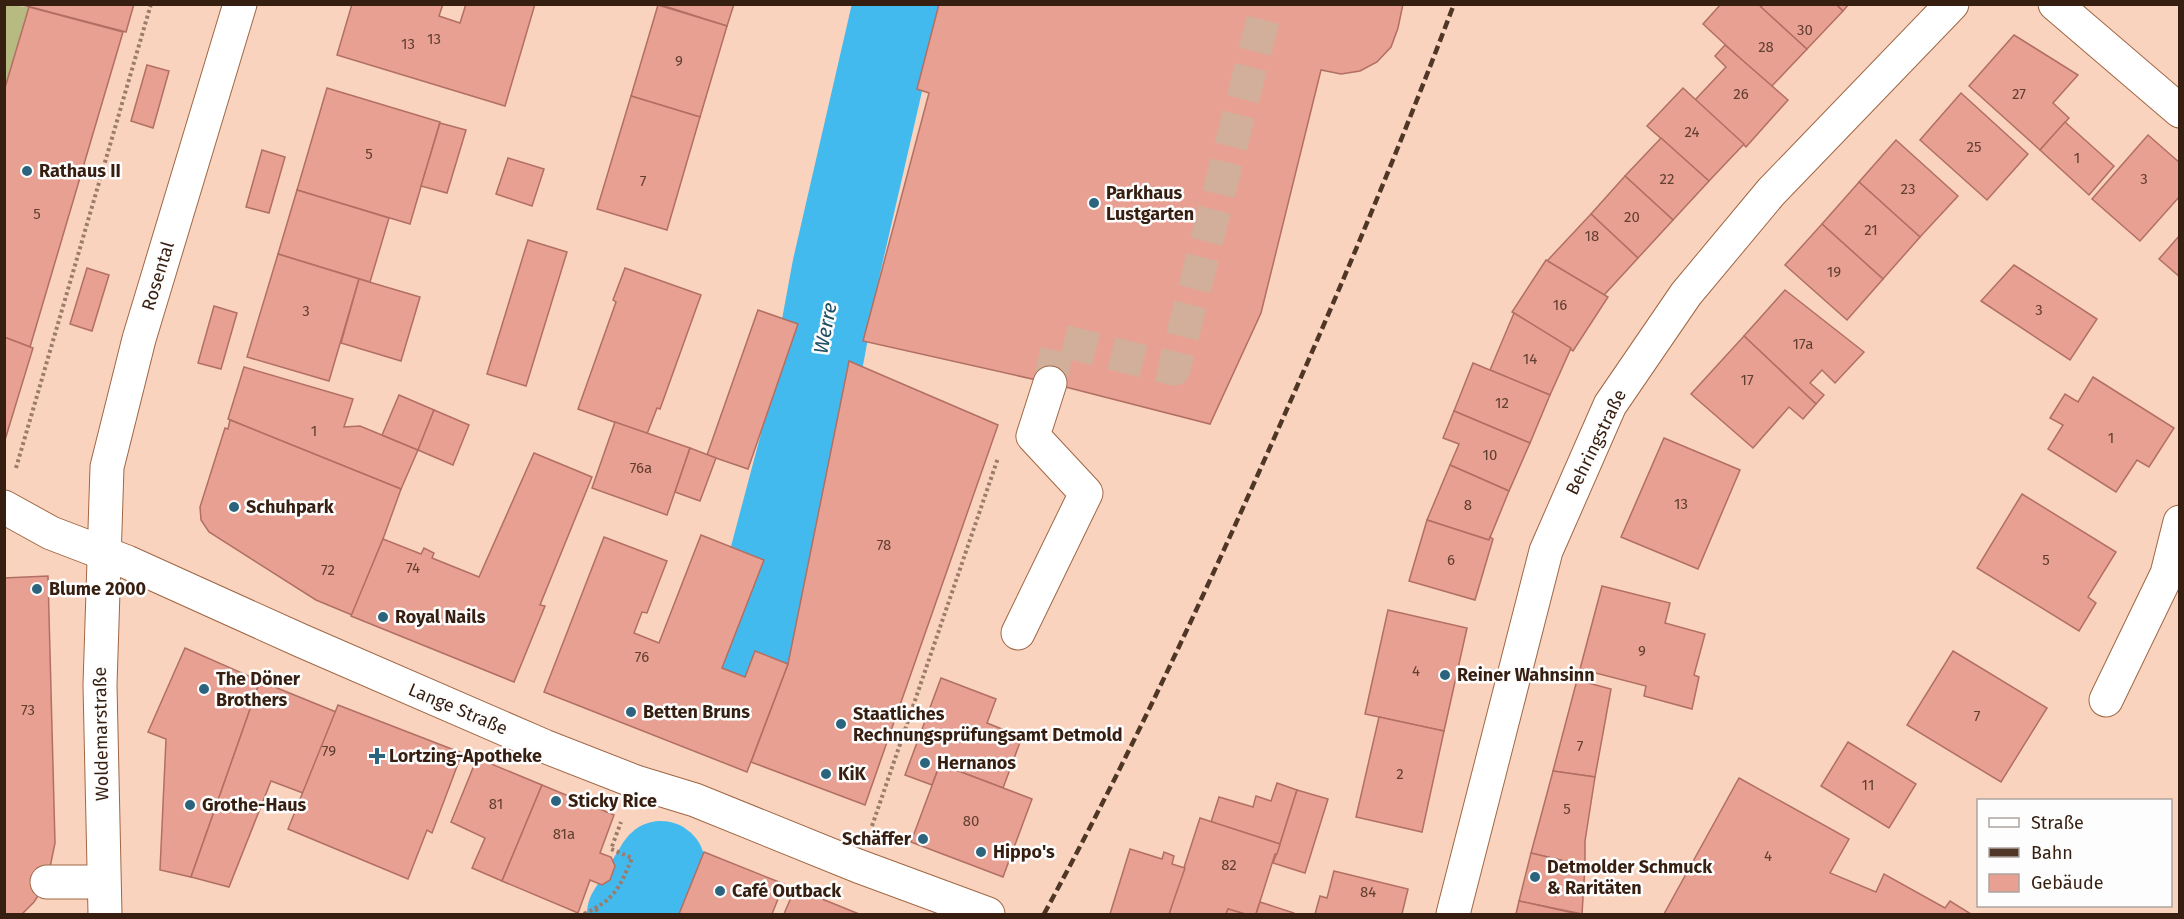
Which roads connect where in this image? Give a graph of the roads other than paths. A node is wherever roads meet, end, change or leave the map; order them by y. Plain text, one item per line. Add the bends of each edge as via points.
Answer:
1 (240, 4) edge
2 (1952, 4) edge
3 (2055, 4) edge
4 (2180, 111) edge
5 (1050, 383) tunnel mouth
6 (4, 507) edge
7 (2180, 522) edge
8 (103, 554) junction
9 (1018, 633) dead end
10 (2106, 700) dead end
11 (47, 882) dead end
12 (103, 882) junction
13 (105, 915) edge
14 (988, 915) edge
15 (1453, 915) edge

1 - 8 street, Rosental via 130,375 107,467
2 - 15 street, Behringstraße via 1772,192 1686,294 1610,405 1546,551
3 - 4 street
5 - 9 street via 1033,436 1086,493
6 - 8 street, Lange Straße via 51,533
7 - 10 street via 2167,574
8 - 12 street, Woldemarstraße via 99,685
8 - 14 street, Lange Straße via 544,746 695,800
11 - 12 street
12 - 13 street, Woldemarstraße

